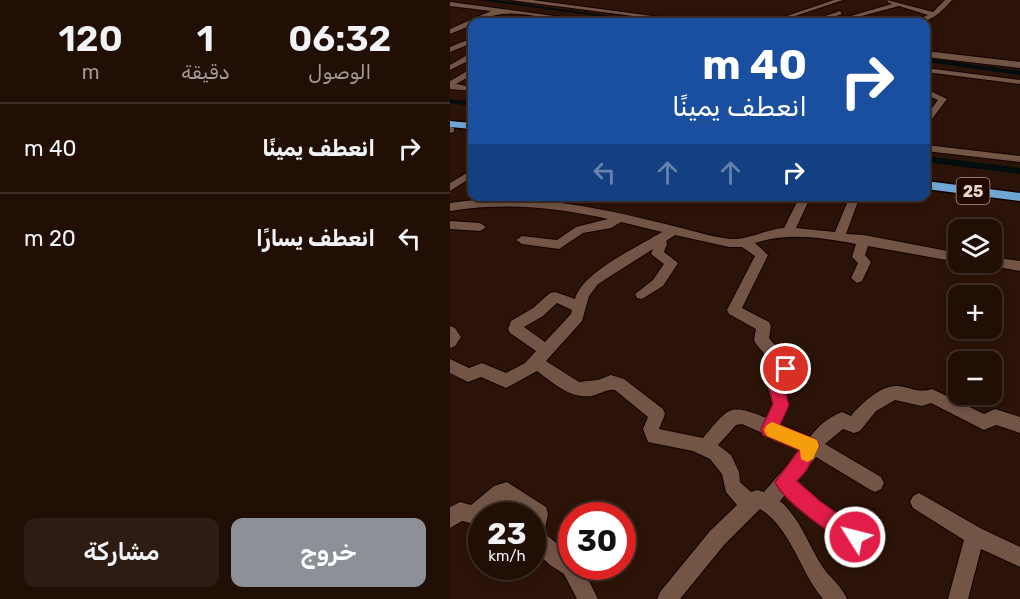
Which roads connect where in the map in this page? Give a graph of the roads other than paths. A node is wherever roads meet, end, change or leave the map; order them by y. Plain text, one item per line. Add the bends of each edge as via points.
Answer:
1 (514, 0) edge
2 (840, 0) edge
3 (886, 0) edge
4 (910, 0) edge
5 (949, 0) edge
6 (899, 4) junction
7 (452, 6) edge
8 (854, 9) dead end
9 (500, 10) junction
10 (525, 14) junction
11 (934, 15) junction
12 (547, 16) junction
13 (482, 18) edge
14 (518, 18) edge
15 (543, 18) edge
16 (553, 18) edge
17 (661, 18) edge
18 (784, 18) edge
19 (824, 18) edge
20 (848, 18) edge
21 (926, 18) edge
22 (468, 24) edge
23 (450, 32) edge
24 (468, 32) edge
25 (450, 41) edge
26 (468, 42) edge
27 (450, 50) edge
28 (930, 54) edge
29 (468, 58) edge
30 (1020, 65) edge
31 (450, 68) edge
32 (930, 71) edge
33 (468, 74) edge
34 (1020, 82) edge
35 (450, 85) edge
36 (468, 89) edge
37 (930, 94) edge
38 (930, 116) edge
39 (468, 126) edge
40 (450, 128) edge
41 (468, 131) edge
42 (930, 148) edge
43 (1020, 159) edge
44 (468, 176) edge
45 (930, 181) edge
46 (930, 186) edge
47 (450, 189) edge
48 (1020, 192) edge
49 (468, 197) edge
50 (1020, 197) edge
51 (471, 201) edge
52 (495, 201) edge
53 (804, 201) edge
54 (854, 201) edge
55 (450, 207) edge
56 (617, 219) junction
57 (450, 225) edge
58 (480, 227) dead end
59 (674, 230) junction
60 (788, 232) junction
61 (839, 237) junction
62 (864, 239) junction
63 (522, 240) dead end
64 (658, 240) junction
65 (746, 243) junction
66 (948, 256) edge
67 (1002, 263) edge
68 (1020, 266) edge
69 (857, 278) dead end
70 (642, 294) dead end
71 (580, 307) junction
72 (450, 332) edge
73 (450, 342) edge
74 (541, 356) junction
75 (450, 366) edge
76 (1020, 425) edge
77 (769, 429) junction
78 (811, 446) junction
79 (706, 447) junction
80 (784, 482) junction
81 (875, 483) dead end
82 (919, 502) dead end
83 (758, 503) junction
84 (450, 519) edge
85 (975, 536) junction
86 (855, 537) dead end
87 (1020, 557) edge
88 (558, 559) edge
89 (578, 580) edge
90 (588, 599) edge
91 (668, 599) edge
92 (837, 599) edge
93 (958, 599) edge

1 - 17 street
2 - 18 street
3 - 6 street
4 - 6 street
5 - 11 street
6 - 11 street
6 - 20 street
7 - 9 street
8 - 19 street
9 - 10 street
9 - 13 street
10 - 12 street
10 - 14 street
11 - 21 street
12 - 15 street
12 - 16 street
22 - 23 street
24 - 25 street
26 - 27 street
28 - 30 street
29 - 31 street
32 - 34 street
33 - 35 street
35 - 36 street
37 - 38 street via 943,99
39 - 40 highway
40 - 41 highway
42 - 43 street
44 - 47 street
45 - 48 highway, 25
46 - 50 highway, 25
47 - 49 street
51 - 55 street
52 - 56 street via 555,204
53 - 60 street
54 - 61 street
56 - 59 street
56 - 63 street via 580,230 559,245
57 - 58 street
59 - 64 street
59 - 65 street
60 - 61 street
60 - 65 street via 771,232
61 - 62 street
62 - 66 street
62 - 69 street via 858,257 865,262
64 - 70 street via 661,244 657,254 672,263 658,283
64 - 71 street via 593,281 583,294
65 - 77 street via 762,255 734,310 764,326 761,340 786,369 776,387 781,405
67 - 68 street
71 - 74 street via 577,317
71 - 74 street via 555,297 516,325
72 - 73 street via 454,337
74 - 75 street via 508,381 482,370 468,375
74 - 79 street via 579,391 596,390 611,382 619,384 657,414 651,429 654,436 684,439
76 - 78 street via 995,417 984,422 932,396 922,399 902,392 870,406 854,424 841,421
77 - 78 street
77 - 79 street via 737,416
78 - 80 street
78 - 81 street
79 - 83 street via 720,455 732,474 732,486
80 - 83 street
80 - 86 street
82 - 85 street
83 - 91 street via 717,538
83 - 92 street via 795,532 817,575
84 - 88 street via 460,511 474,515 507,490 539,514 534,536
85 - 87 street
85 - 93 street
89 - 90 street

